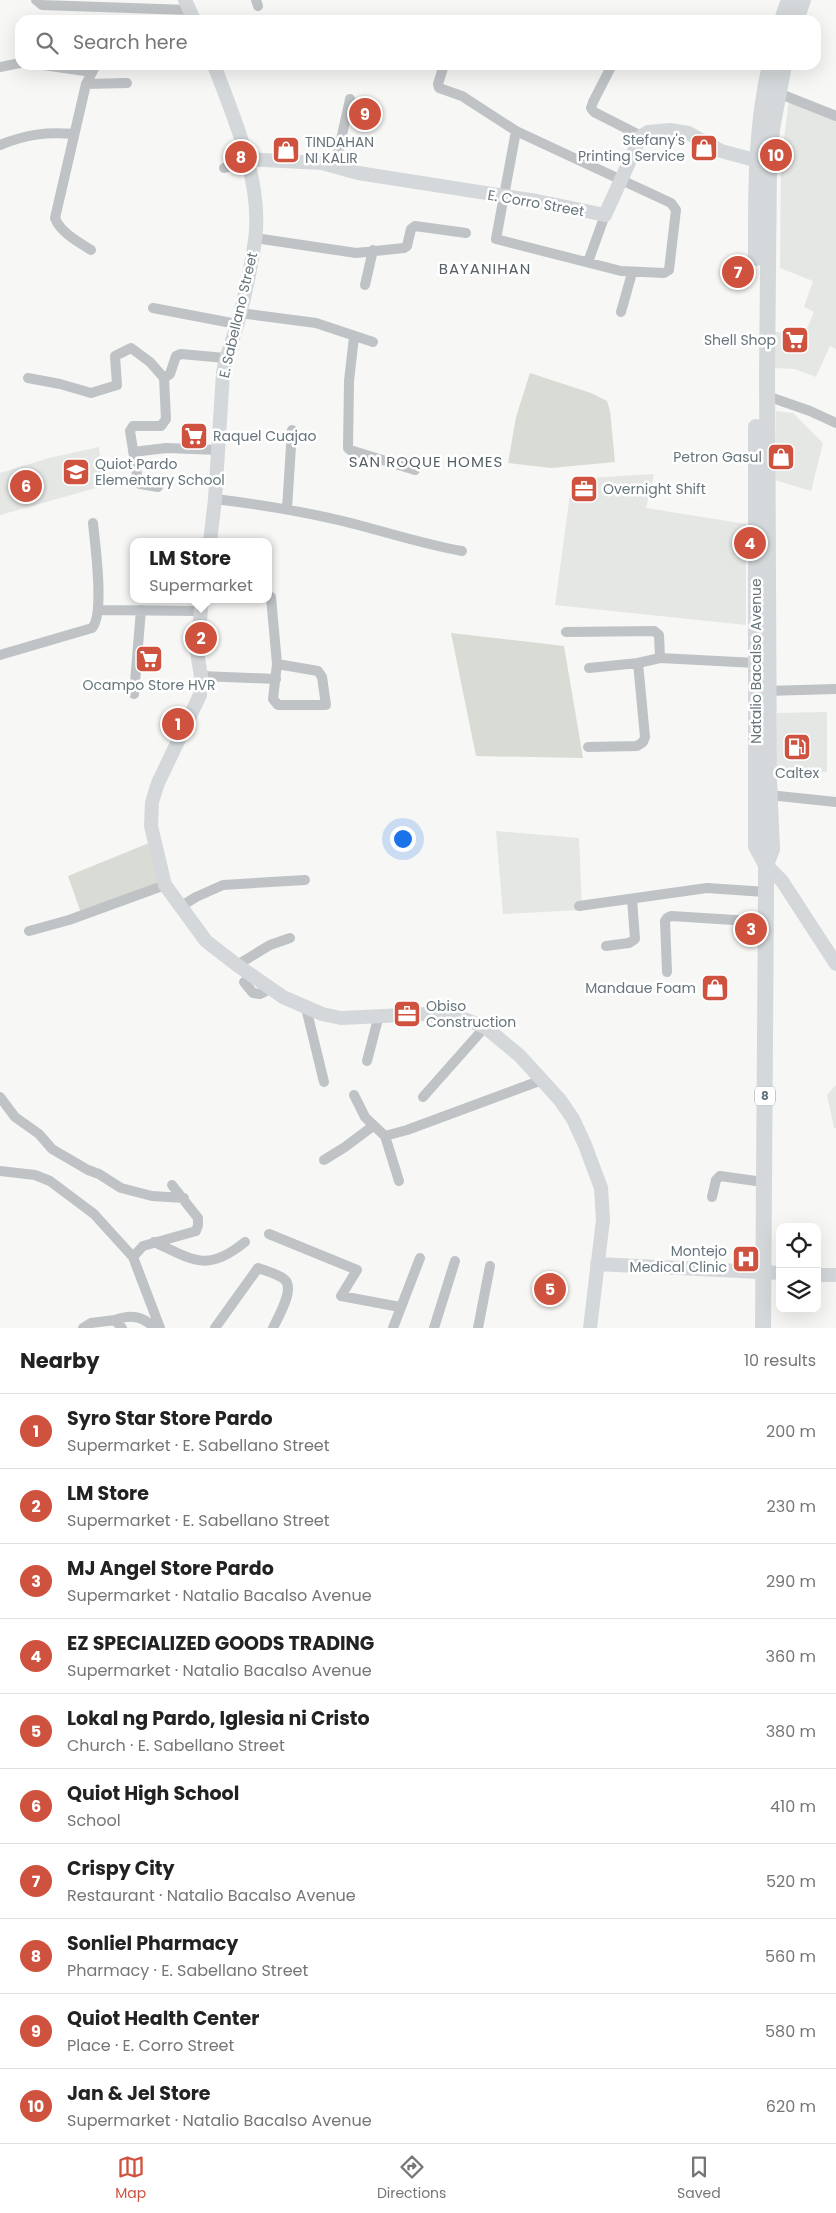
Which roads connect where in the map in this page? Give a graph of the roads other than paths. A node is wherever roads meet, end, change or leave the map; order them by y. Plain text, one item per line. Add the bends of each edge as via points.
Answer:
1 (36, 0) edge
2 (788, 0) edge
3 (803, 0) edge
4 (190, 10) edge
5 (784, 15) edge
6 (798, 15) edge
7 (15, 63) edge
8 (0, 67) edge
9 (93, 70) edge
10 (216, 70) edge
11 (442, 70) edge
12 (609, 70) edge
13 (769, 70) edge
14 (783, 70) edge
15 (127, 83) dead end
16 (86, 84) junction
17 (778, 94) junction
18 (350, 99) dead end
19 (836, 116) edge
20 (516, 131) junction
21 (74, 134) junction
22 (641, 136) junction
23 (0, 145) edge
24 (246, 161) junction
25 (763, 163) junction
26 (335, 167) junction
27 (224, 168) dead end
28 (620, 179) junction
29 (504, 197) junction
30 (605, 215) junction
31 (466, 233) dead end
32 (255, 238) junction
33 (91, 250) dead end
34 (373, 250) junction
35 (588, 262) junction
36 (632, 273) junction
37 (365, 285) dead end
38 (153, 308) dead end
39 (620, 312) dead end
40 (239, 319) junction
41 (354, 337) junction
42 (373, 342) dead end
43 (225, 358) junction
44 (28, 378) dead end
45 (164, 378) junction
46 (768, 396) junction
47 (836, 423) edge
48 (292, 430) dead end
49 (218, 450) junction
50 (133, 452) junction
51 (415, 470) dead end
52 (158, 486) dead end
53 (216, 499) junction
54 (287, 508) junction
55 (93, 523) dead end
56 (211, 538) edge
57 (462, 552) dead end
58 (271, 603) edge
59 (201, 605) edge
60 (99, 610) junction
61 (141, 610) junction
62 (566, 632) dead end
63 (0, 655) edge
64 (660, 658) junction
65 (638, 663) junction
66 (756, 663) junction
67 (277, 664) junction
68 (589, 668) dead end
69 (201, 676) junction
70 (276, 679) junction
71 (836, 689) edge
72 (763, 691) junction
73 (134, 694) dead end
74 (588, 748) dead end
75 (769, 795) junction
76 (836, 802) edge
77 (766, 865) junction
78 (304, 880) dead end
79 (165, 884) junction
80 (766, 892) junction
81 (632, 899) junction
82 (579, 906) dead end
83 (180, 907) junction
84 (766, 922) junction
85 (29, 931) dead end
86 (290, 938) dead end
87 (606, 946) dead end
88 (836, 964) edge
89 (236, 965) junction
90 (667, 972) dead end
91 (244, 982) dead end
92 (270, 989) junction
93 (306, 1008) junction
94 (379, 1015) junction
95 (485, 1027) junction
96 (367, 1061) dead end
97 (542, 1080) junction
98 (324, 1082) dead end
99 (354, 1095) dead end
100 (0, 1097) edge
101 (423, 1097) dead end
102 (373, 1126) junction
103 (385, 1136) junction
104 (324, 1160) dead end
105 (0, 1171) edge
106 (399, 1181) dead end
107 (763, 1182) junction
108 (172, 1185) dead end
109 (712, 1197) dead end
110 (184, 1198) junction
111 (269, 1234) dead end
112 (154, 1242) junction
113 (245, 1242) dead end
114 (133, 1257) junction
115 (420, 1258) dead end
116 (455, 1261) dead end
117 (597, 1264) junction
118 (490, 1266) dead end
119 (772, 1273) edge
120 (821, 1275) edge
121 (836, 1275) edge
122 (400, 1308) junction
123 (118, 1324) edge
124 (83, 1328) edge
125 (155, 1328) edge
126 (160, 1328) edge
127 (215, 1328) edge
128 (273, 1328) edge
129 (393, 1328) edge
130 (434, 1328) edge
131 (478, 1328) edge
132 (590, 1328) edge
133 (763, 1328) edge

1 - 4 street via 42,6
2 - 5 main road
3 - 6 main road
7 - 8 street
9 - 16 street
10 - 24 street, E. Sabellano Street via 238,127
11 - 20 street via 439,88 462,96
12 - 22 street via 591,108
13 - 25 main road, Natalio Bacalso Avenue / 8 via 764,93
14 - 17 main road, Natalio Bacalso Avenue / 8
15 - 16 street
16 - 21 street
17 - 19 street
17 - 25 main road, Natalio Bacalso Avenue / 8
18 - 26 street
20 - 28 street
20 - 29 street
21 - 23 street via 48,132
21 - 33 street via 55,218 58,226
22 - 25 street via 670,130 688,133 721,151
22 - 28 street
24 - 26 street, E. Corro Street via 322,163
24 - 27 street
24 - 32 street, E. Sabellano Street via 256,199
25 - 46 main road, Natalio Bacalso Avenue / 8
25 - 66 main road, Natalio Bacalso Avenue / 8
26 - 29 street, E. Corro Street
28 - 30 street
28 - 36 street via 671,203 676,210 669,270 664,273
29 - 30 street, E. Corro Street
29 - 35 street via 496,239
30 - 35 street
31 - 34 street via 415,226 411,229 407,246
32 - 34 street via 356,252
32 - 40 street, E. Sabellano Street
34 - 37 street
35 - 36 street
36 - 39 street
38 - 40 street
40 - 41 street via 316,323
40 - 43 street, E. Sabellano Street
41 - 42 street
41 - 51 street via 348,381 348,448
43 - 45 street via 181,354 176,356 170,374
43 - 49 street, E. Sabellano Street
44 - 45 street via 91,393 114,387 118,383 116,356 129,348 150,362
45 - 50 street via 166,419 161,426 131,428
46 - 47 street
46 - 72 main road, Natalio Bacalso Avenue / 8
48 - 54 street
49 - 50 street via 166,448
49 - 53 street, E. Sabellano Street
50 - 52 street via 138,482
53 - 54 street
53 - 56 street, E. Sabellano Street
54 - 57 street
55 - 60 street
58 - 67 street
59 - 61 street
59 - 69 street via 196,652
60 - 61 street
60 - 63 street via 92,628
61 - 73 street
62 - 64 street via 654,630 659,635
64 - 65 street
64 - 66 street
65 - 68 street
65 - 74 street via 643,742 637,746
66 - 72 main road, Natalio Bacalso Avenue / 8
67 - 70 street
67 - 70 street via 318,671 322,676 326,706 278,705 273,699
69 - 70 street
69 - 79 street via 200,695 158,782 152,802 151,826
71 - 72 street
72 - 75 main road, Natalio Bacalso Avenue / 8
72 - 77 main road, Natalio Bacalso Avenue / 8 via 756,846
75 - 76 street
75 - 77 main road, Natalio Bacalso Avenue / 8 via 772,849
77 - 80 main road, Natalio Bacalso Avenue / 8
77 - 88 street via 782,881
78 - 83 street via 222,885
79 - 83 street
79 - 85 street via 70,920
80 - 81 street via 707,888
80 - 84 main road, Natalio Bacalso Avenue / 8
81 - 82 street
81 - 87 street via 635,939
83 - 89 street via 206,941
84 - 90 street via 667,918
84 - 107 main road, Natalio Bacalso Avenue / 8
86 - 89 street via 270,945
89 - 92 street
91 - 92 street via 252,993 260,994
92 - 93 street
93 - 94 street via 341,1018
93 - 98 street
94 - 95 street via 437,1014
94 - 96 street
95 - 97 street via 520,1056
95 - 101 street
97 - 103 street
97 - 117 street via 573,1119 598,1178 603,1220
99 - 102 street
100 - 110 street via 14,1117 39,1134 52,1149 88,1170 122,1188 152,1196
102 - 103 street
102 - 104 street
103 - 106 street
105 - 114 street via 35,1175 50,1181 94,1214
107 - 109 street via 720,1176
107 - 119 main road, Natalio Bacalso Avenue / 8
108 - 110 street
110 - 112 street via 198,1218 196,1231
111 - 122 street via 357,1270 341,1296
112 - 113 street via 196,1262 219,1259
112 - 114 street via 143,1246
114 - 126 street
115 - 122 street
116 - 130 street
117 - 119 street
117 - 132 street
118 - 131 street
119 - 133 main road, Natalio Bacalso Avenue / 8
120 - 121 street
122 - 129 street
123 - 124 street via 91,1323
123 - 125 street via 128,1315 147,1320
127 - 128 street via 258,1268 284,1278 288,1287 288,1295

